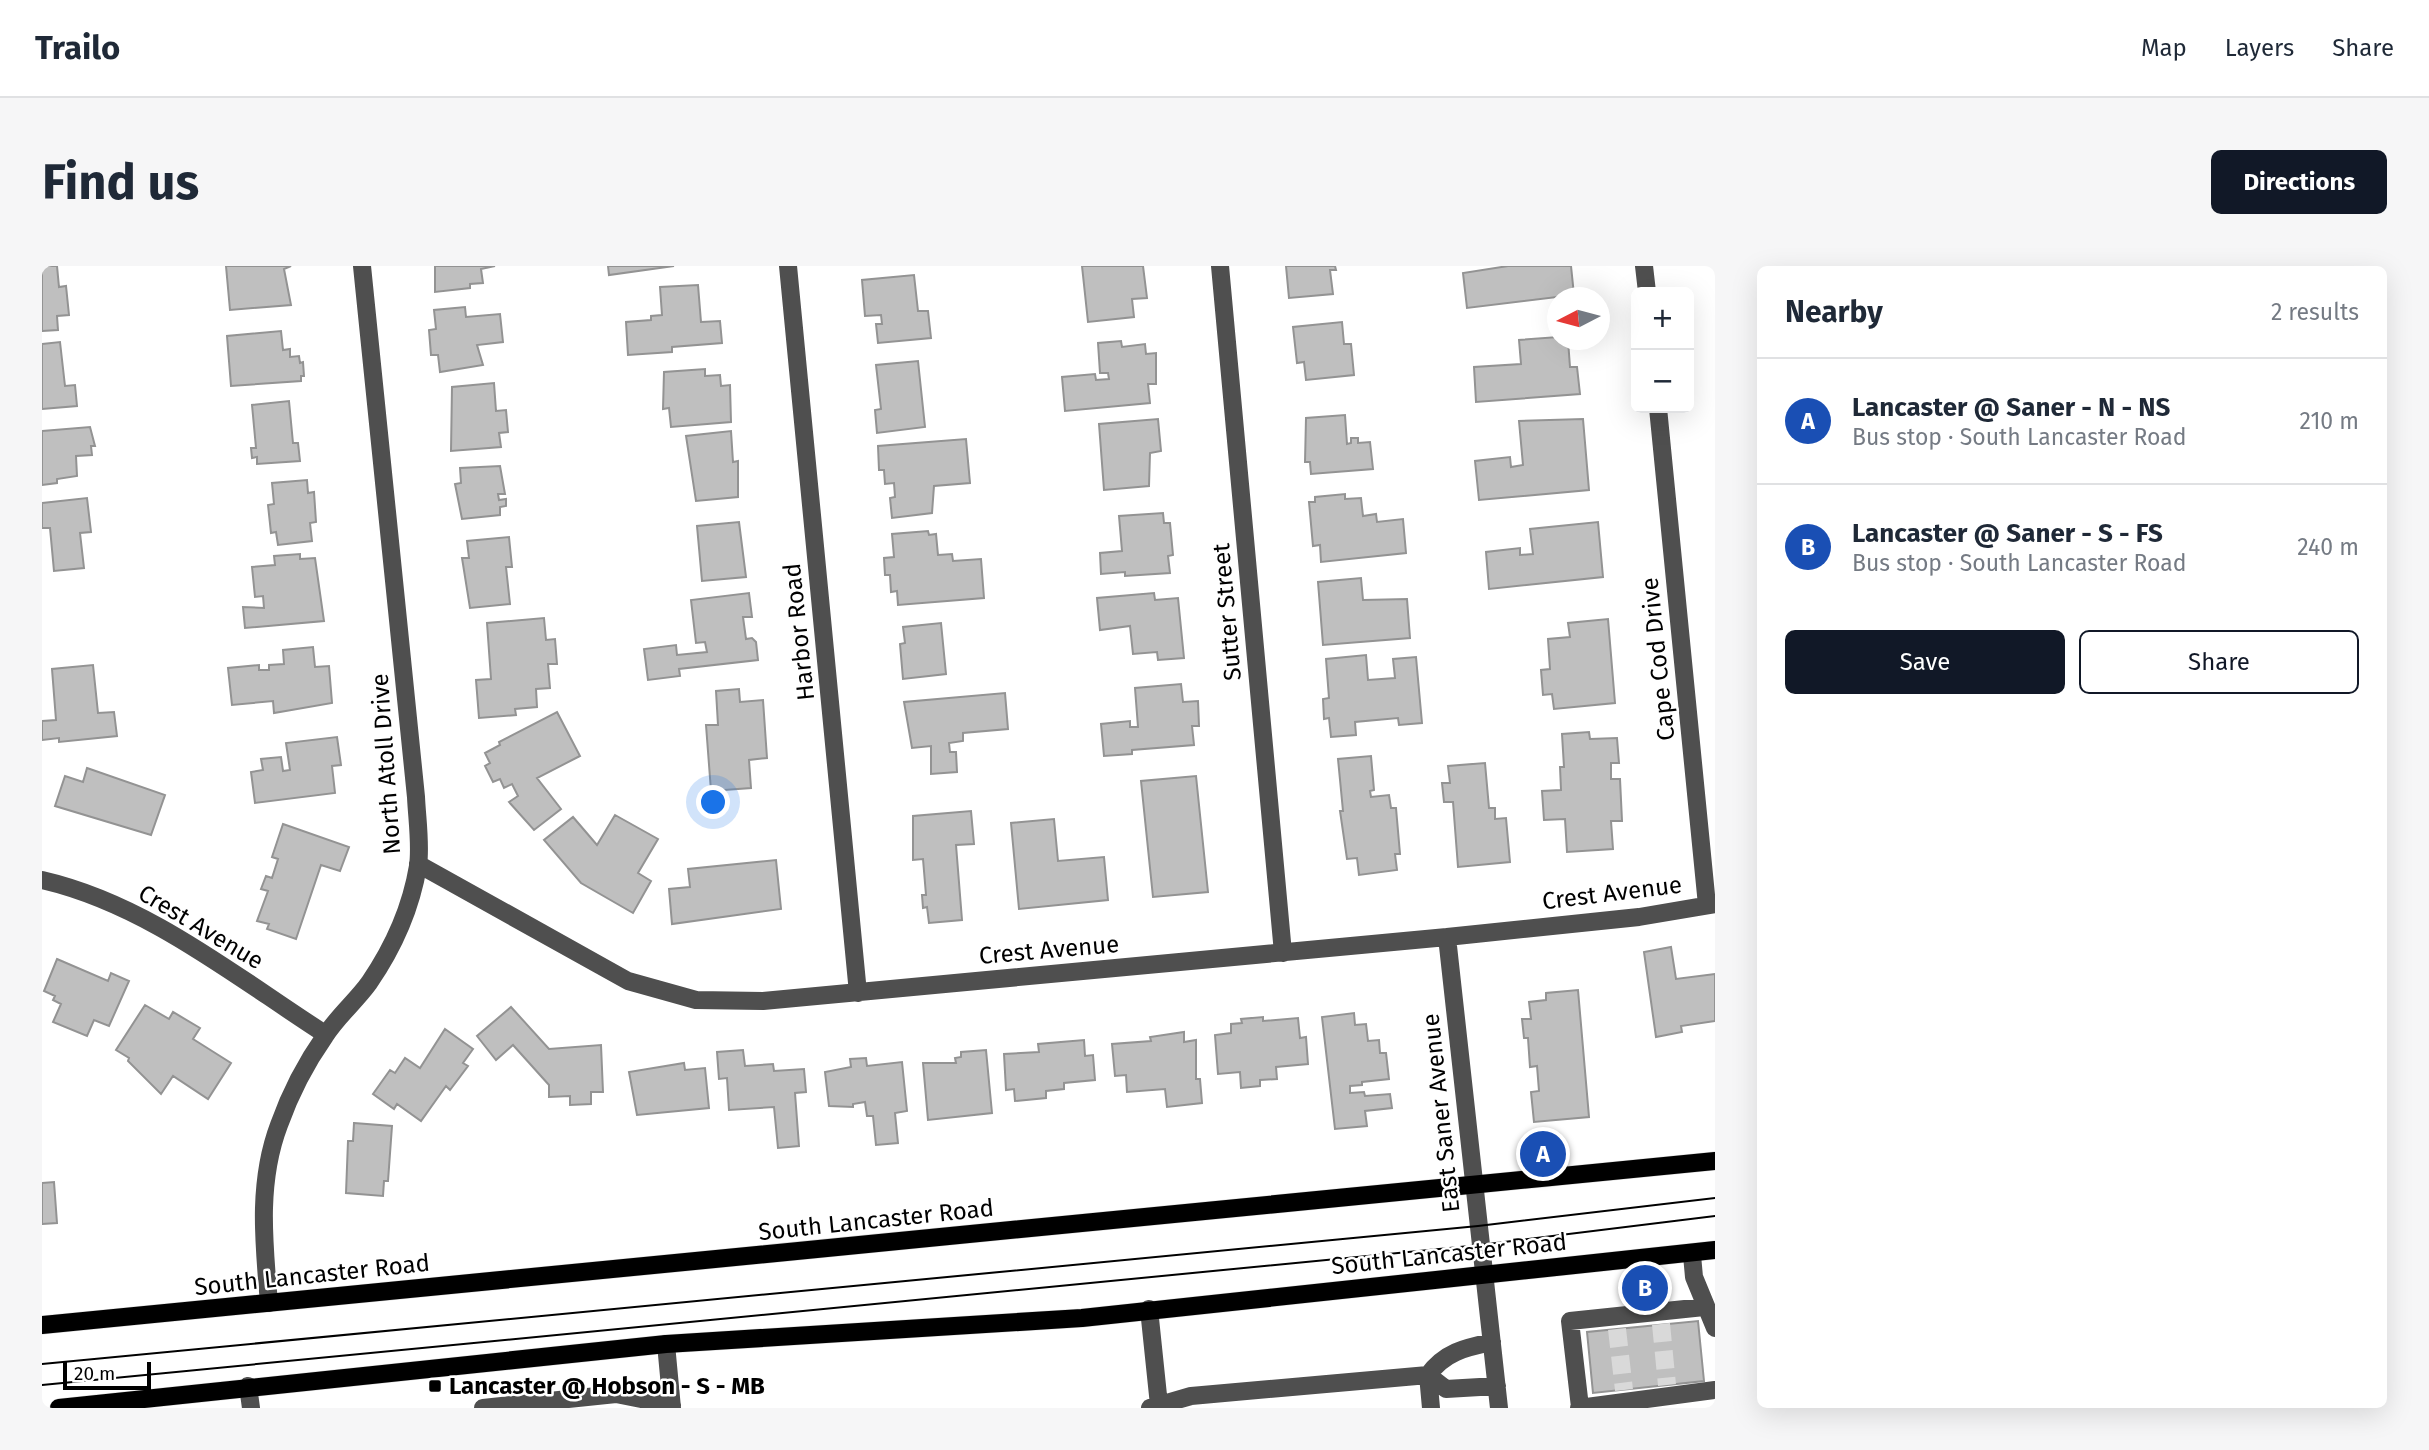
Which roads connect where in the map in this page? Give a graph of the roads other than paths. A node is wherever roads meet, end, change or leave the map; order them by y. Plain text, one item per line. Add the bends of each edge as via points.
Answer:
1 (362, 266) edge
2 (788, 266) edge
3 (1220, 266) edge
4 (1644, 266) edge
5 (1646, 287) edge
6 (1659, 413) edge
7 (418, 863) junction
8 (42, 880) edge
9 (1711, 904) edge
10 (1447, 937) junction
11 (1283, 953) junction
12 (859, 993) junction
13 (325, 1034) junction
14 (1715, 1161) edge
15 (1473, 1187) junction
16 (1715, 1250) edge
17 (1692, 1255) junction
18 (1484, 1275) junction
19 (269, 1303) junction
20 (1704, 1307) junction
21 (1149, 1309) junction
22 (42, 1325) edge
23 (1715, 1328) edge
24 (1492, 1342) junction
25 (666, 1345) junction
26 (1428, 1375) junction
27 (248, 1386) junction
28 (1497, 1386) junction
29 (1715, 1390) edge
30 (1250, 1400) edge
31 (672, 1407) edge
32 (1155, 1407) edge
33 (59, 1408) edge
34 (251, 1408) edge
35 (483, 1408) edge
36 (1431, 1408) edge
37 (1499, 1408) edge
38 (1579, 1408) edge

1 - 7 street, North Atoll Drive via 416,797
2 - 12 street, Harbor Road
3 - 11 street, Sutter Street
4 - 5 street
6 - 9 street, Cape Cod Drive
7 - 12 street, Crest Avenue via 628,981 696,1000 763,1002
7 - 13 street, North Atoll Drive via 396,938 369,983
8 - 13 street, Crest Avenue via 109,901 166,931
9 - 10 street, Crest Avenue via 1639,917
10 - 11 street, Crest Avenue
10 - 15 street, East Saner Avenue
11 - 12 street, Crest Avenue
13 - 19 street, North Atoll Drive via 278,1127 266,1175 262,1232
14 - 15 main road, South Lancaster Road
15 - 18 street, East Saner Avenue
15 - 19 main road, South Lancaster Road
16 - 17 main road, South Lancaster Road
17 - 18 main road, South Lancaster Road
17 - 20 street
18 - 21 main road, South Lancaster Road
18 - 24 street, East Saner Avenue
19 - 22 main road, South Lancaster Road
20 - 23 street
20 - 38 street via 1660,1318 1570,1321
21 - 25 main road, South Lancaster Road via 1082,1318
21 - 32 street
24 - 26 street via 1459,1349 1440,1359
24 - 28 street, East Saner Avenue
25 - 27 main road, South Lancaster Road
25 - 31 street
26 - 28 street via 1446,1389
26 - 30 street
26 - 36 street
27 - 33 main road, South Lancaster Road
27 - 34 street
28 - 37 street, East Saner Avenue
29 - 38 street via 1624,1396
30 - 32 street via 1191,1396
31 - 35 street via 616,1394

